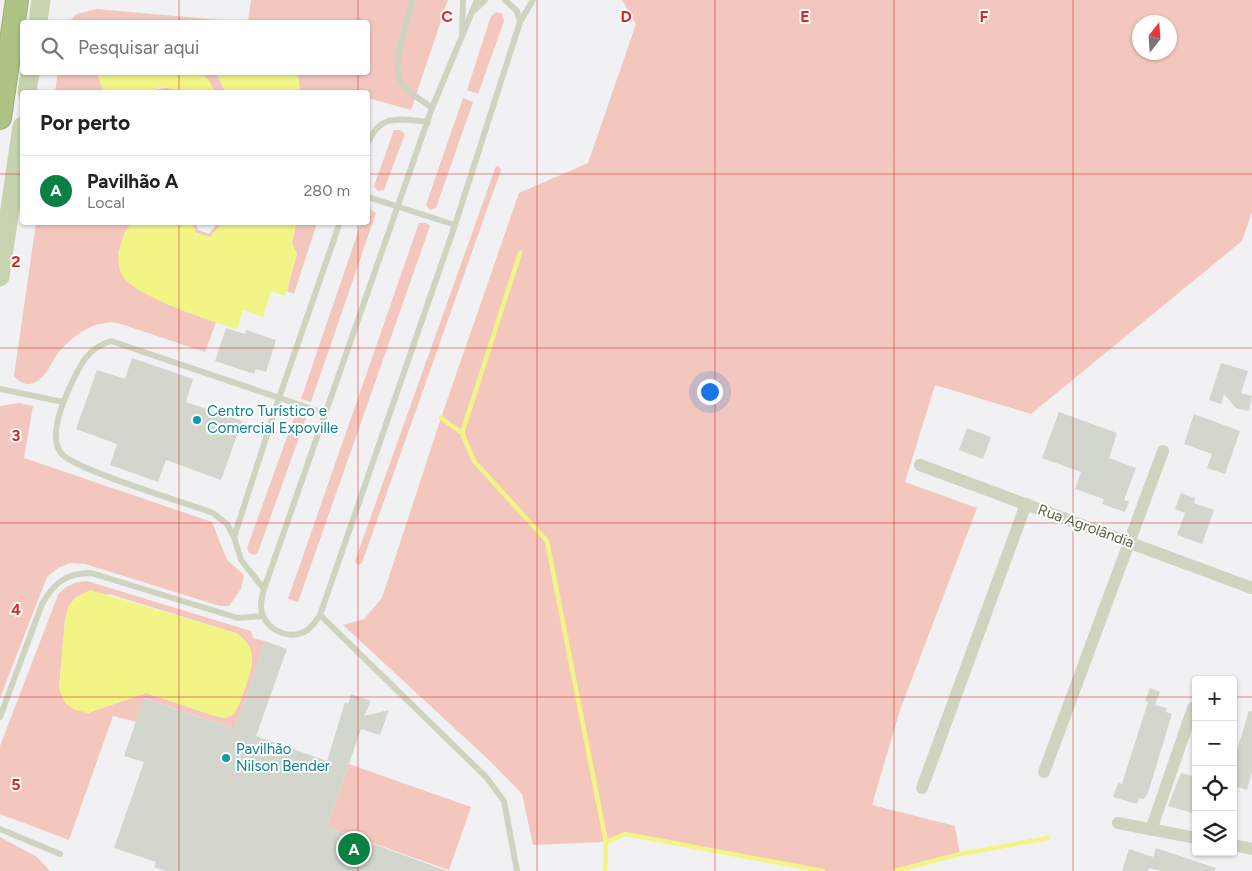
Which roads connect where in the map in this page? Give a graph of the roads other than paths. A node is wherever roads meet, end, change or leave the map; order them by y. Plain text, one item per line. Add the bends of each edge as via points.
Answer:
1 (17, 0) edge
2 (412, 0) edge
3 (463, 0) edge
4 (477, 0) edge
5 (485, 0) edge
6 (505, 0) edge
7 (533, 0) edge
8 (473, 12) junction
9 (520, 22) junction
10 (461, 42) junction
11 (30, 75) edge
12 (28, 90) edge
13 (432, 108) junction
14 (0, 118) edge
15 (428, 122) junction
16 (370, 139) edge
17 (20, 140) edge
18 (370, 198) edge
19 (397, 206) junction
20 (339, 225) edge
21 (455, 225) junction
22 (0, 277) edge
23 (0, 389) edge
24 (279, 398) junction
25 (63, 402) junction
26 (324, 413) junction
27 (1163, 452) dead end
28 (920, 465) dead end
29 (1026, 504) junction
30 (234, 537) junction
31 (1130, 543) junction
32 (1252, 588) edge
33 (264, 589) junction
34 (320, 615) junction
35 (263, 616) junction
36 (1192, 711) edge
37 (0, 717) edge
38 (1044, 772) dead end
39 (922, 788) dead end
40 (1118, 823) dead end
41 (0, 829) edge
42 (1151, 830) junction
43 (1192, 837) edge
44 (1237, 846) edge
45 (1252, 849) edge
46 (60, 854) dead end
47 (517, 871) edge

1 - 14 highway
2 - 13 lane via 398,64 400,80
3 - 10 lane
4 - 8 lane
5 - 8 lane
6 - 9 lane via 517,10
7 - 9 lane
8 - 10 lane
9 - 21 lane
10 - 13 lane
11 - 12 main road
13 - 15 lane
15 - 16 lane via 389,120 378,125
15 - 19 lane
17 - 22 main road
18 - 19 lane
19 - 21 lane
19 - 26 lane
20 - 24 lane
21 - 34 lane
23 - 25 lane
24 - 25 lane via 111,341 96,346 86,358
24 - 26 lane
24 - 30 lane
25 - 30 lane via 55,440 61,454 81,467 213,513 227,524
26 - 33 lane
27 - 31 street
28 - 29 street, Rua Agrolândia
29 - 31 street, Rua Agrolândia
29 - 39 street
30 - 33 lane via 241,560
31 - 32 street, Rua Agrolândia
31 - 38 street
33 - 35 lane
34 - 35 lane via 303,633 290,635 270,626
34 - 47 lane via 486,777 504,801
35 - 37 lane via 238,618 91,573 65,577 51,588 42,604
36 - 42 street
40 - 42 street
41 - 46 lane
42 - 43 street
44 - 45 street

